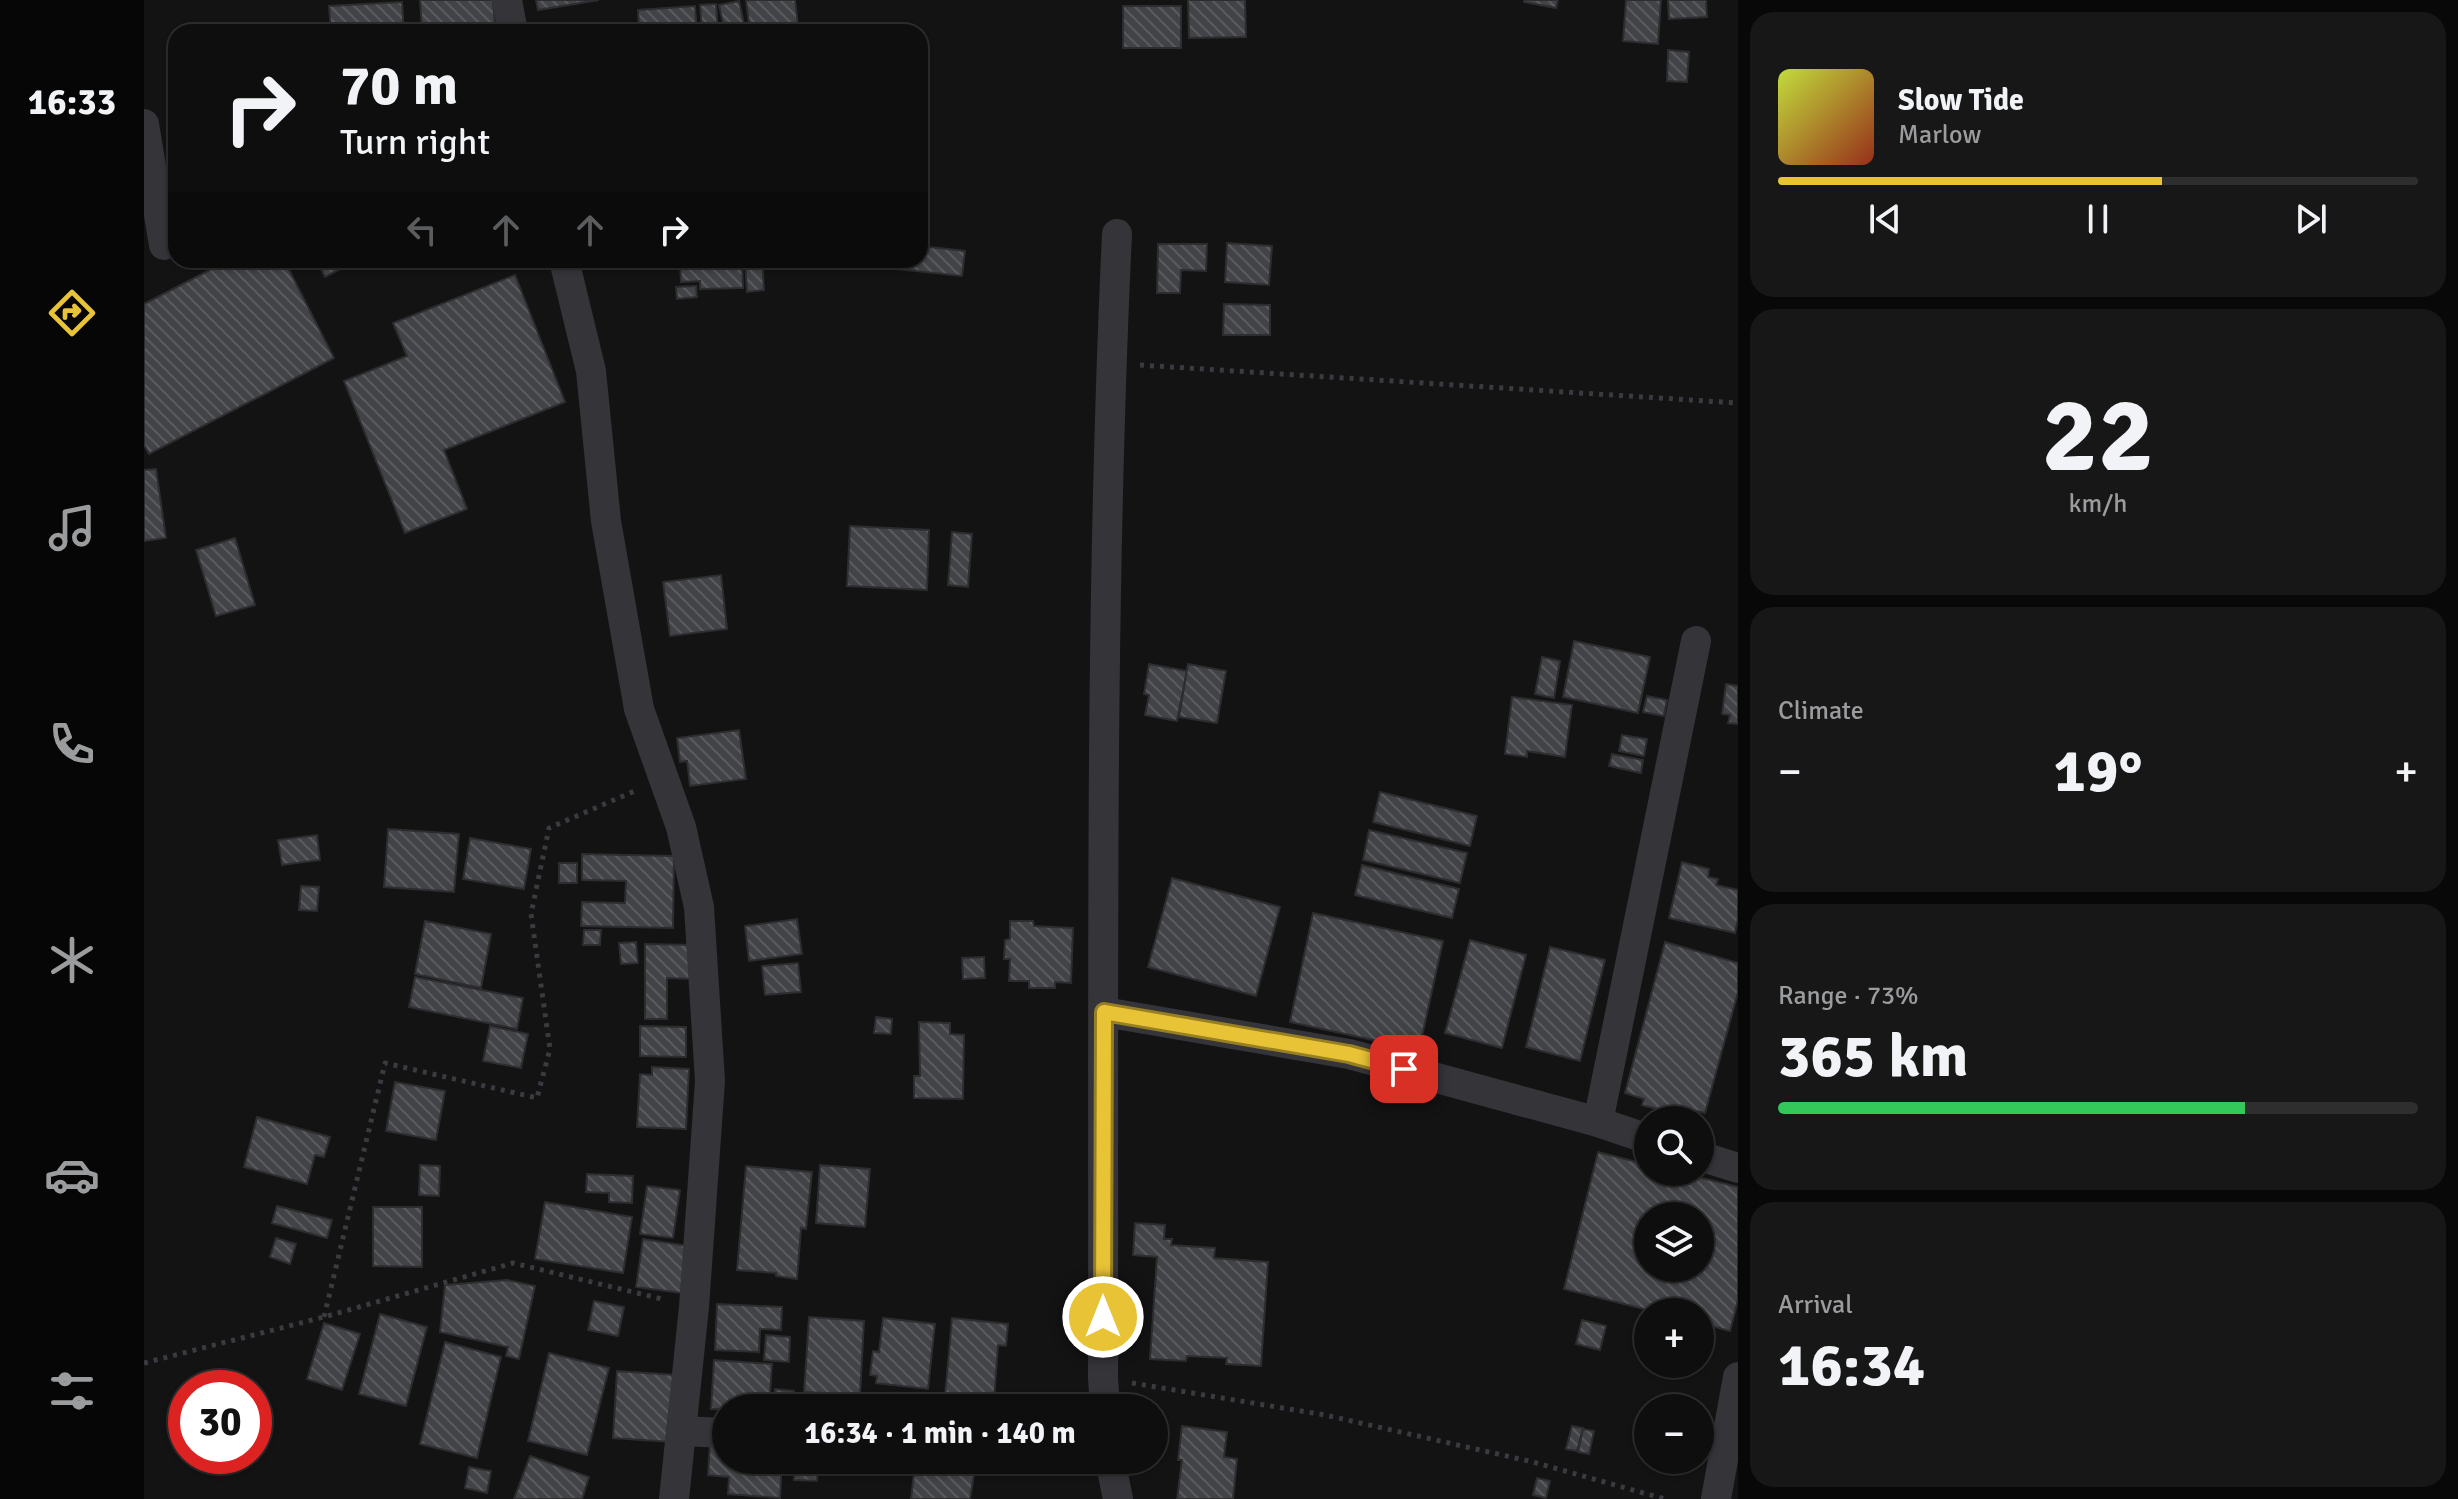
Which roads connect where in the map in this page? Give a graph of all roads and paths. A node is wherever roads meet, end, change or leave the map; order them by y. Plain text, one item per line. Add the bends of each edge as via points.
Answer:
1 (507, 0) edge
2 (512, 24) edge
3 (144, 124) edge
4 (1117, 234) dead end
5 (161, 247) edge
6 (566, 268) edge
7 (1111, 363) junction
8 (1738, 403) edge
9 (1696, 641) dead end
10 (663, 778) junction
11 (1104, 1012) junction
12 (1598, 1122) junction
13 (1634, 1134) edge
14 (1714, 1160) edge
15 (1738, 1168) edge
16 (694, 1307) junction
17 (324, 1317) junction
18 (144, 1363) edge
19 (1738, 1377) edge
20 (1103, 1378) junction
21 (1104, 1394) edge
22 (681, 1431) junction
23 (712, 1432) edge
24 (1113, 1474) edge
25 (674, 1499) edge
26 (1118, 1499) edge
27 (1665, 1499) edge
28 (1716, 1499) edge

1 - 2 street
3 - 5 street
4 - 7 street
6 - 10 street via 591,371 606,521 639,709
7 - 8 path
7 - 11 street
9 - 12 street
10 - 16 street via 681,827 699,907 710,1081
10 - 17 path via 549,828 531,914 550,1049 537,1098 385,1063
11 - 12 street via 1349,1054
11 - 20 street
12 - 13 street
14 - 15 street
16 - 17 path via 513,1263
16 - 22 street
17 - 18 path
19 - 28 street
20 - 21 street
20 - 27 path via 1325,1415 1533,1462
22 - 23 street
22 - 25 street
24 - 26 street

